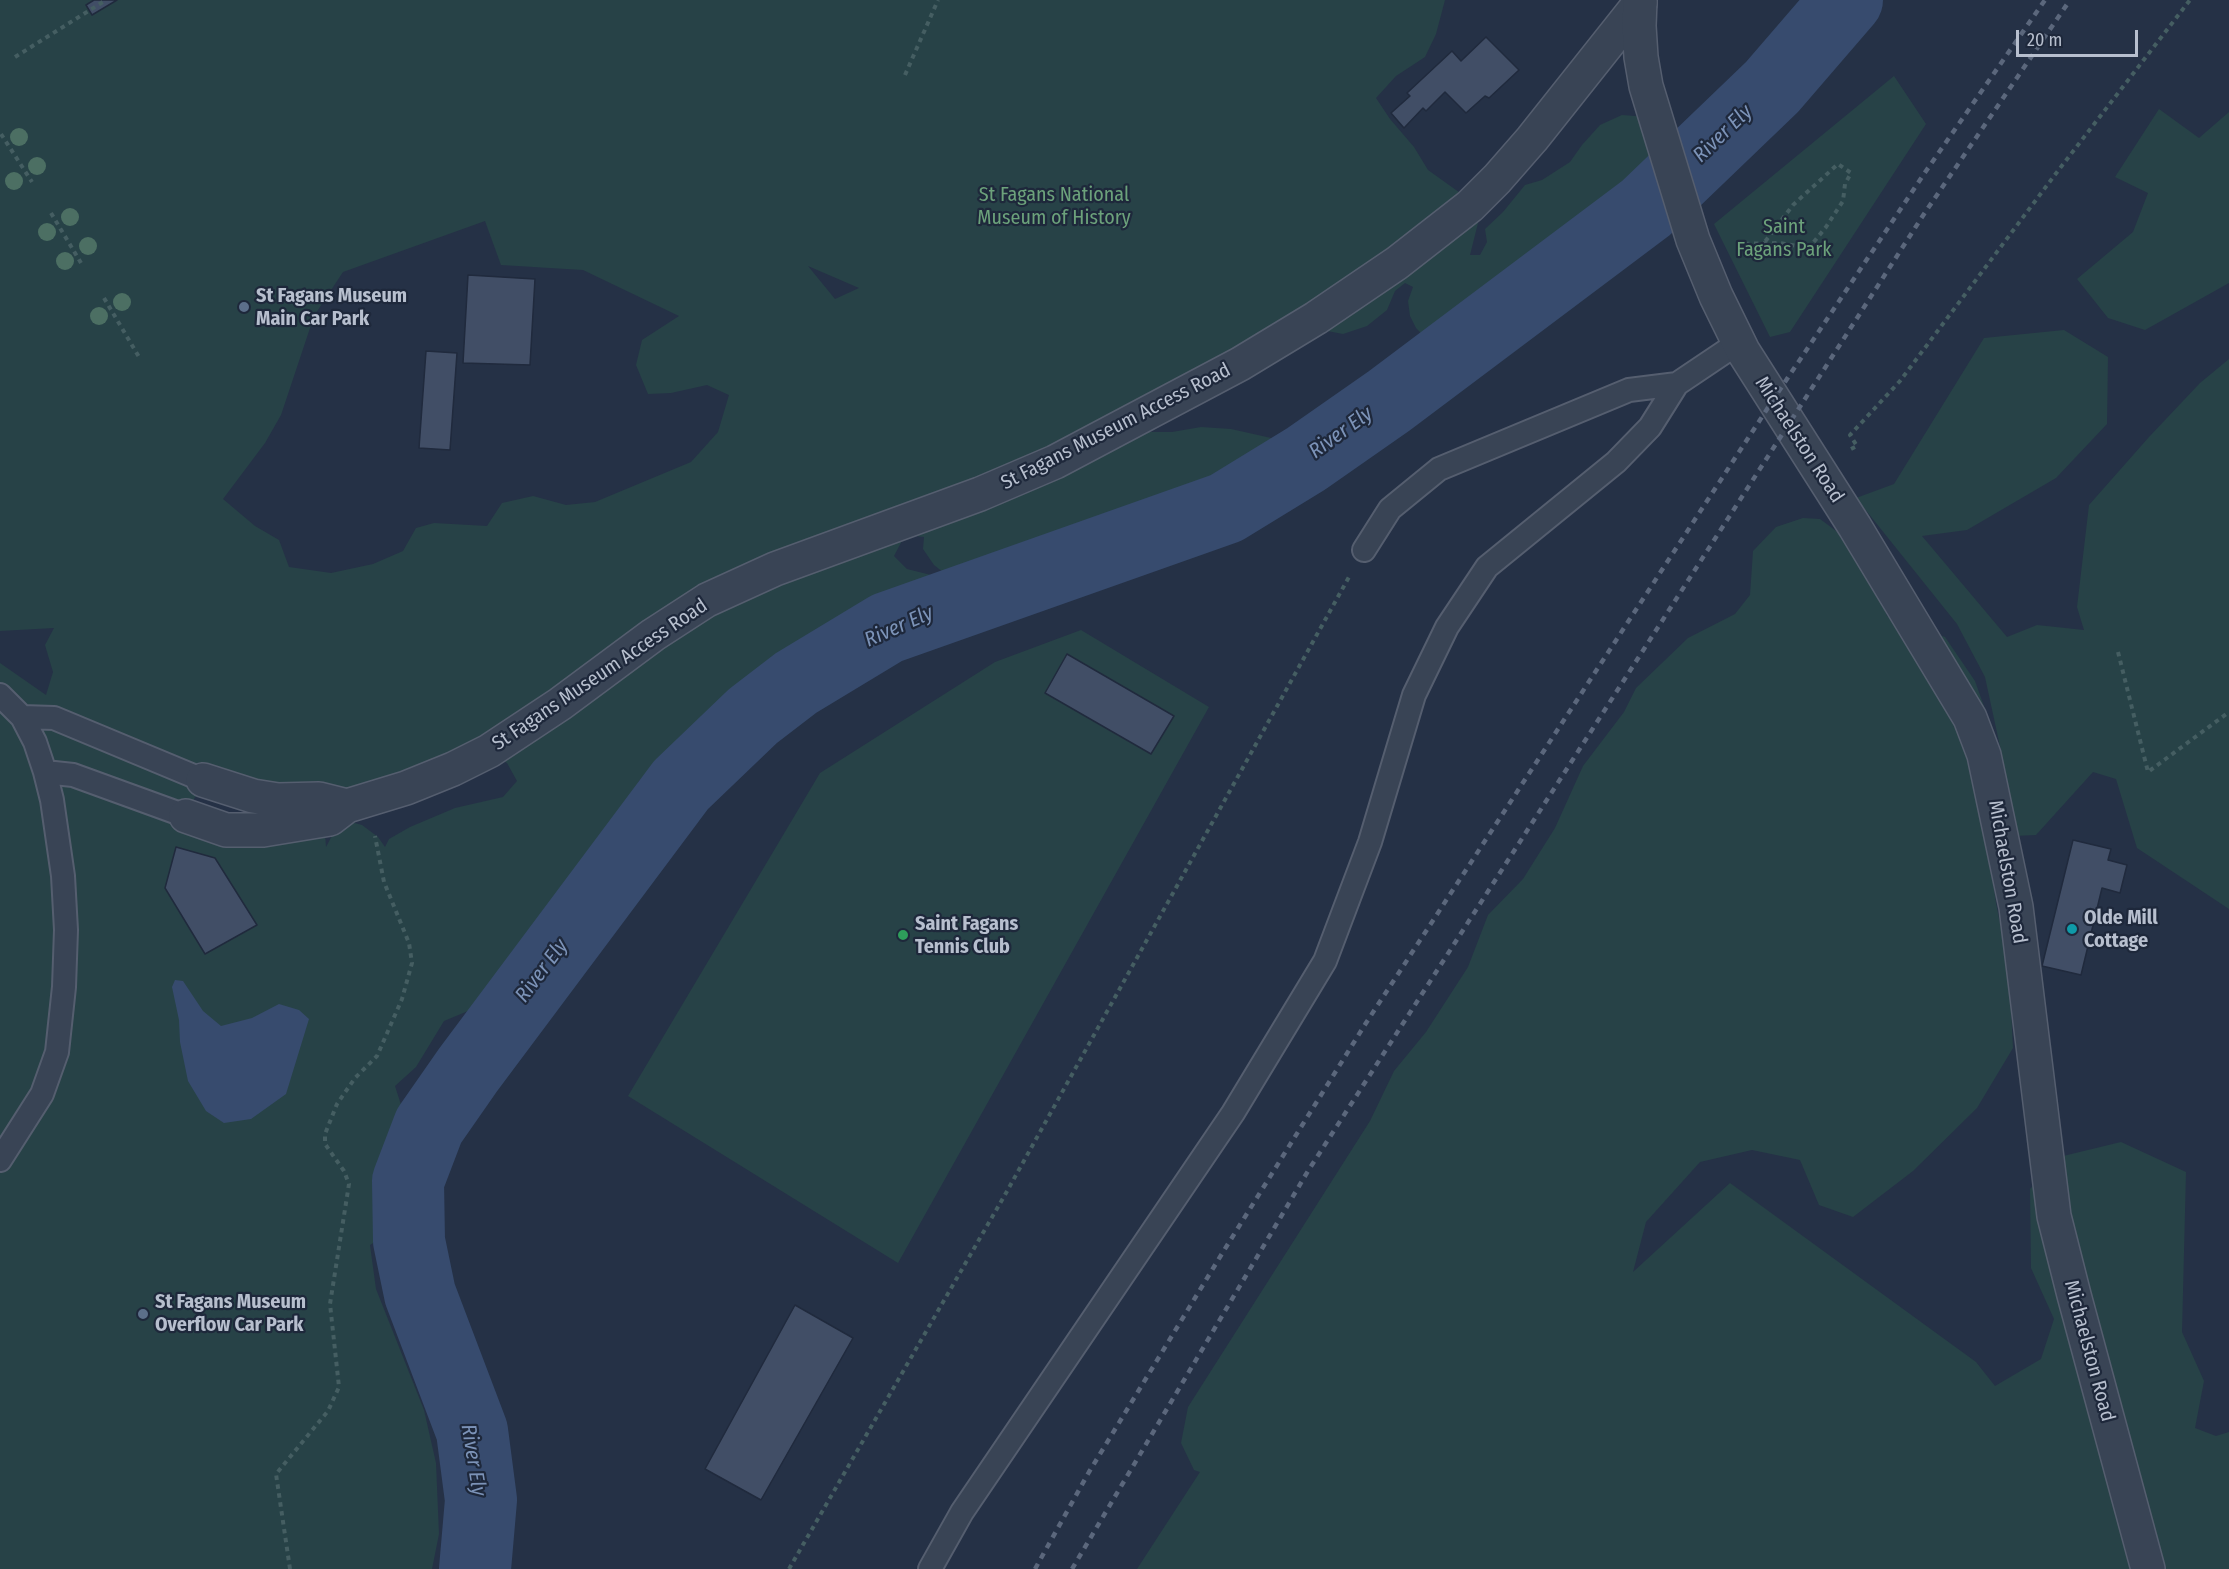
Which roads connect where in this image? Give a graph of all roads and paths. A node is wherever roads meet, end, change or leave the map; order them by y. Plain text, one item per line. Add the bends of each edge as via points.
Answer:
1 (106, 0) edge
2 (938, 0) edge
3 (2190, 0) edge
4 (1640, 2) edge
5 (15, 57) dead end
6 (905, 75) dead end
7 (1, 134) edge
8 (32, 182) dead end
9 (51, 213) dead end
10 (1764, 243) junction
11 (1726, 248) dead end
12 (81, 263) dead end
13 (104, 298) dead end
14 (1738, 343) junction
15 (139, 357) dead end
16 (1677, 384) junction
17 (1850, 435) dead end
18 (1364, 550) joint
19 (2118, 652) dead end
20 (0, 694) edge
21 (2229, 712) edge
22 (22, 717) junction
23 (45, 772) junction
24 (203, 780) joint
25 (356, 803) junction
26 (186, 816) joint
27 (0, 1160) edge
28 (290, 1569) edge
29 (789, 1569) edge
30 (930, 1569) edge
31 (2148, 1569) edge

1 - 5 path
2 - 6 path
3 - 17 path via 1900,381
4 - 14 street, Michaelston Road via 1641,57 1653,107 1693,240
4 - 25 street, St Fagans Museum Access Road via 1532,140 1470,206 1397,263 1316,318 1240,364 1055,462 707,600 489,751 434,776
7 - 8 path
9 - 12 path
10 - 10 path via 1809,248 1843,201 1851,173 1838,164 1793,205
10 - 11 path
13 - 15 path
14 - 16 lane
14 - 31 street, Michaelston Road via 1970,718 1984,755 2016,907 2054,1216
16 - 18 lane via 1629,390 1439,468 1390,509
16 - 30 lane via 1650,427 1616,462 1487,567 1447,627 1414,695 1370,842 1325,961 1233,1113 962,1512
18 - 29 path via 1012,1182
19 - 21 path via 2148,772
20 - 22 lane
22 - 23 lane
22 - 24 lane via 54,718
23 - 26 lane, St Fagans Museum Access Road via 73,775
23 - 27 lane via 63,876 66,930 61,1024 57,1052 42,1094
24 - 25 street via 278,800
25 - 26 street, St Fagans Museum Access Road via 330,819 263,830 226,830
25 - 28 path via 409,944 412,963 402,999 377,1056 337,1104 325,1134 325,1144 349,1184 330,1304 339,1388 328,1411 276,1474

